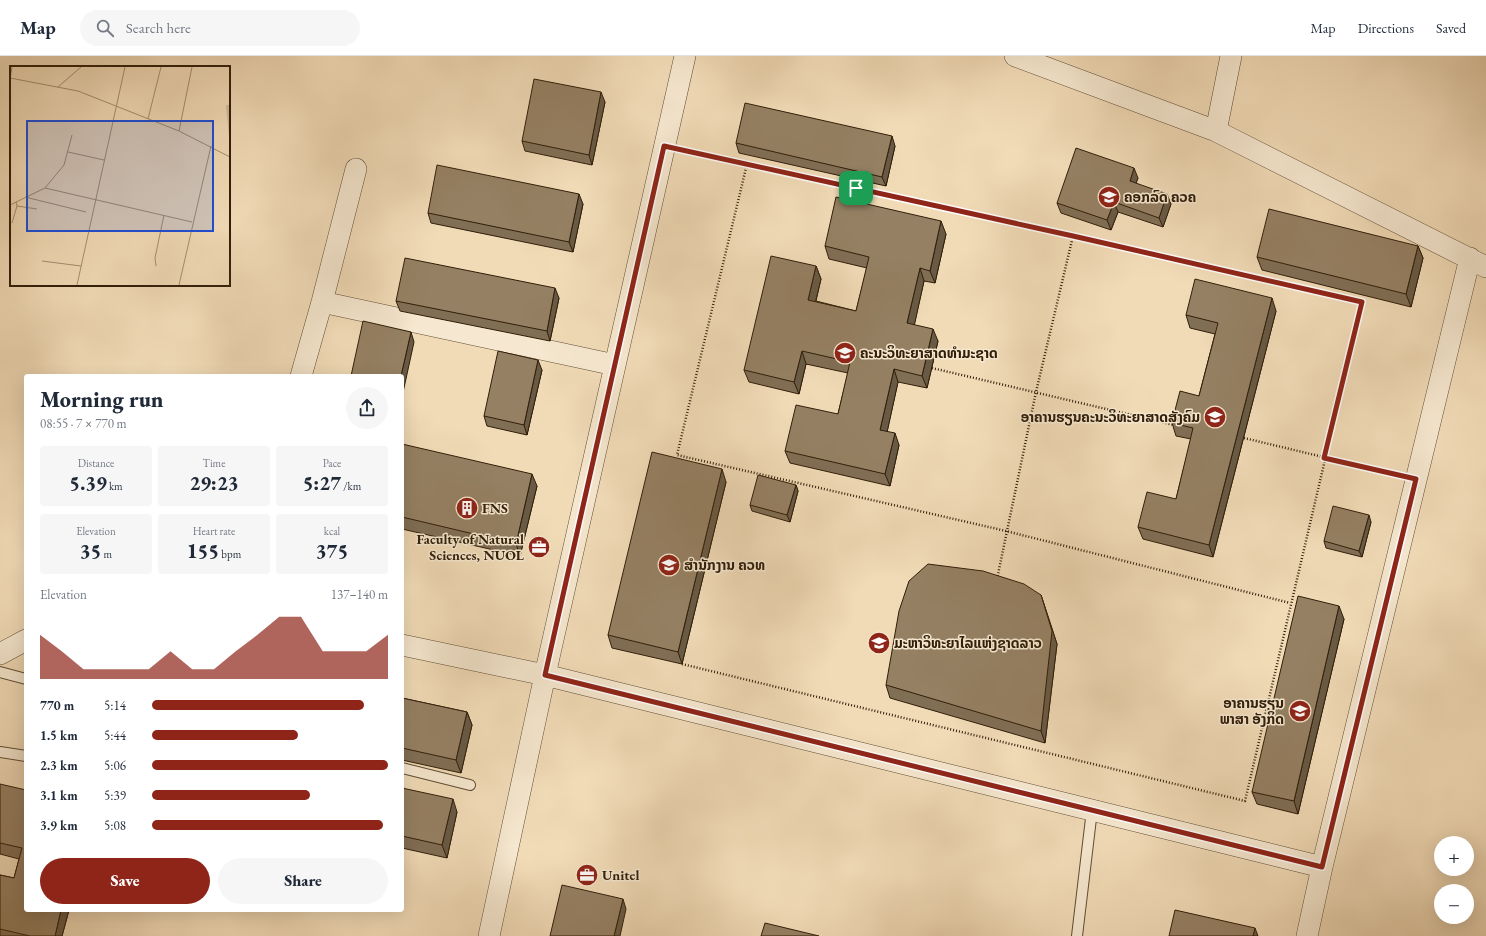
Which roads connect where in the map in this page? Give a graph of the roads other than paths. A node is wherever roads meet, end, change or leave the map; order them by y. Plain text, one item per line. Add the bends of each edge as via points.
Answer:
1 (685, 56) edge
2 (1015, 56) edge
3 (1231, 56) edge
4 (1216, 131) junction
5 (356, 169) dead end
6 (1478, 262) edge
7 (322, 302) junction
8 (615, 365) junction
9 (302, 374) edge
10 (24, 641) edge
11 (404, 645) edge
12 (0, 654) edge
13 (0, 672) edge
14 (545, 675) junction
15 (24, 678) edge
16 (0, 752) edge
17 (24, 756) edge
18 (404, 768) edge
19 (470, 785) dead end
20 (1092, 810) junction
21 (1322, 867) junction
22 (489, 936) edge
23 (1076, 936) edge
24 (1307, 936) edge

1 - 8 street
2 - 4 street
3 - 4 street
4 - 6 street
5 - 7 street
6 - 21 street via 1416,479
7 - 8 street
7 - 9 street
8 - 14 street
10 - 12 street
11 - 14 street
13 - 15 lane
14 - 20 street
14 - 22 street
16 - 17 lane
18 - 19 lane
20 - 21 street
20 - 23 lane
21 - 24 street

